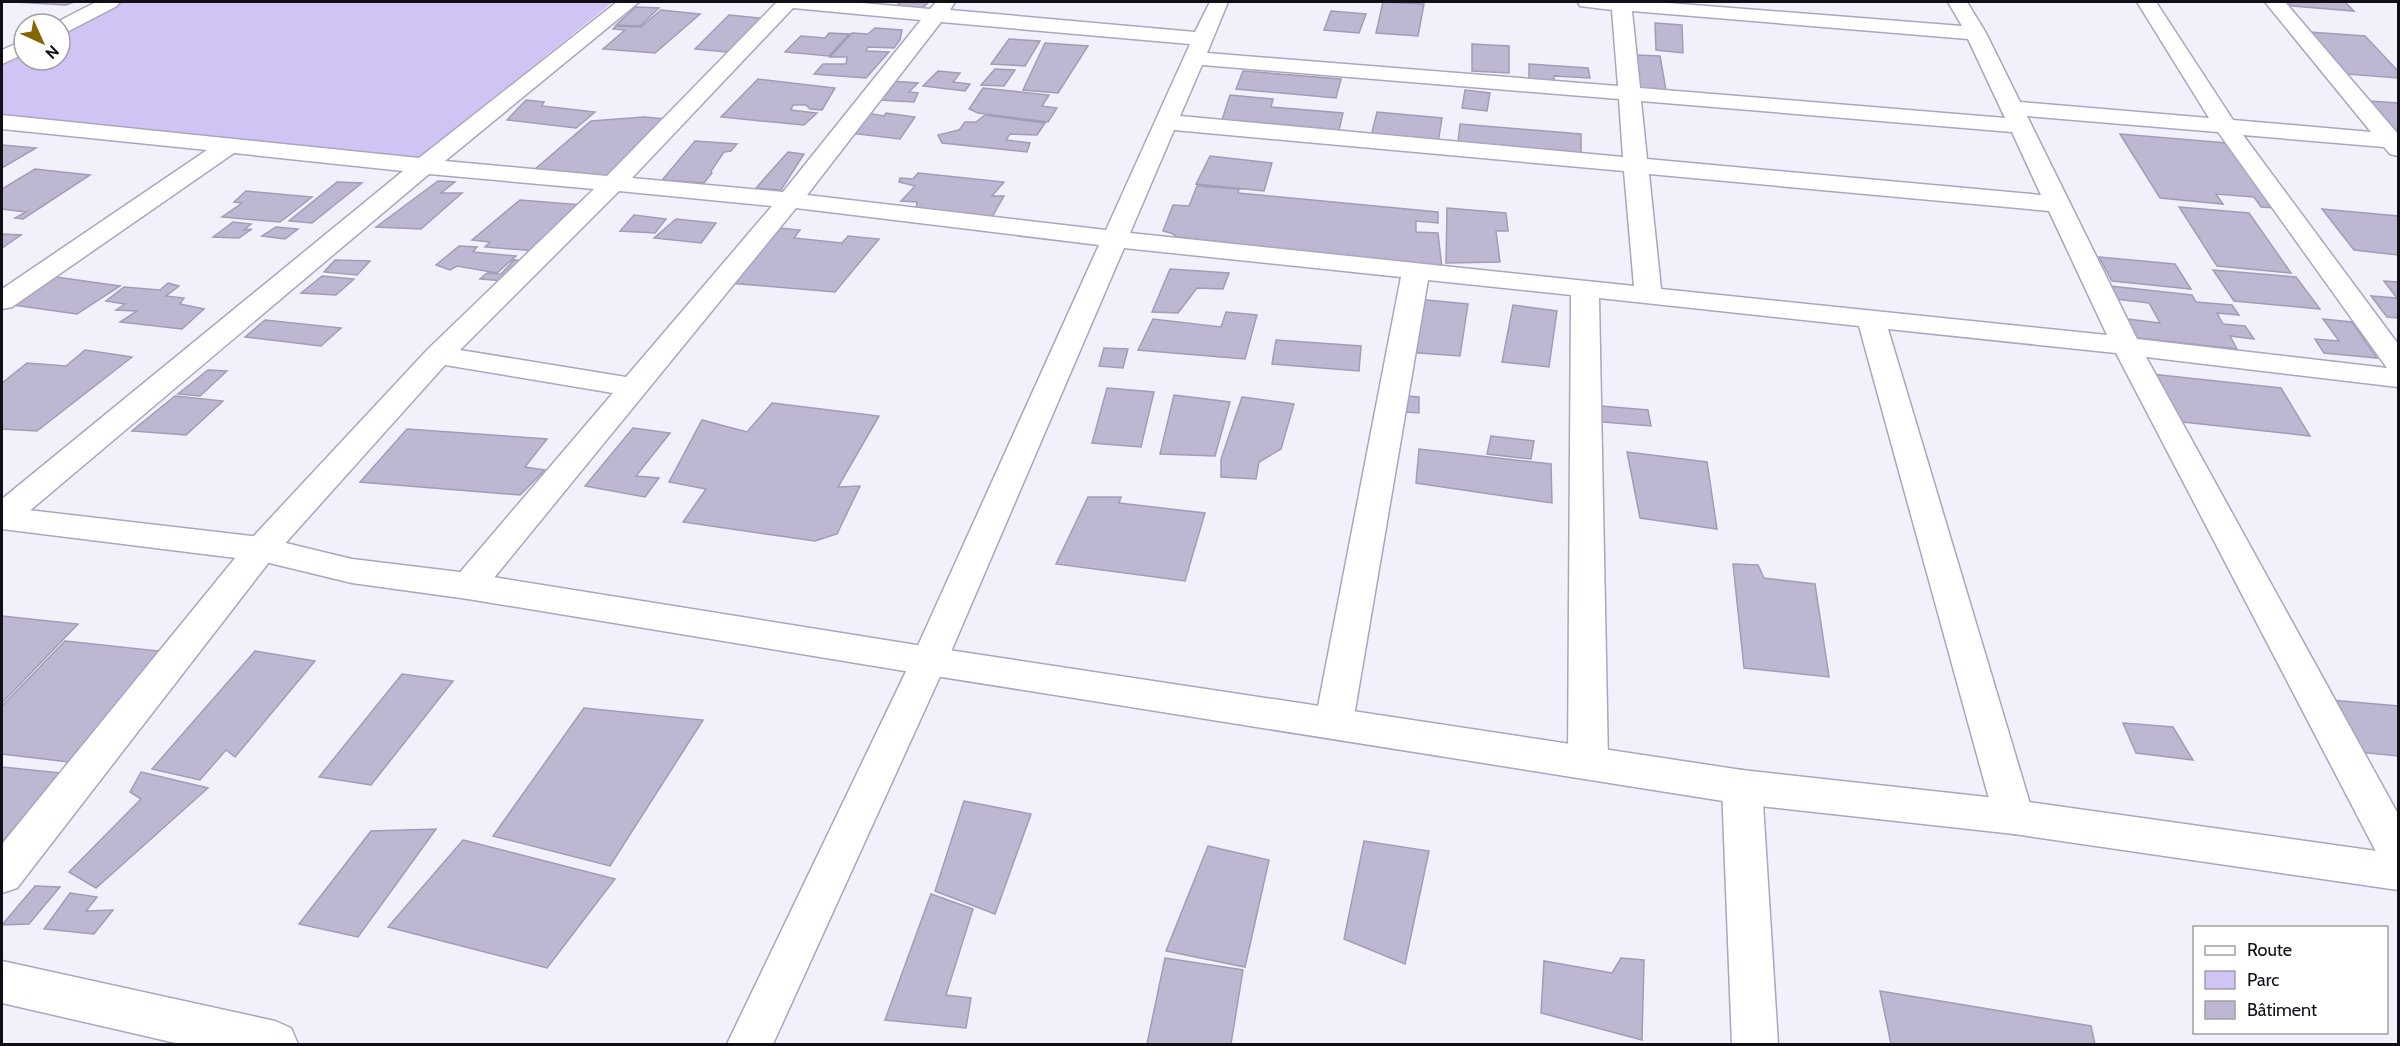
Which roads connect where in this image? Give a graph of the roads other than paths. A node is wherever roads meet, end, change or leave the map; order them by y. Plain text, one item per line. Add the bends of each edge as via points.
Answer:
1 (110, 2) edge
2 (629, 2) edge
3 (789, 2) edge
4 (1219, 2) edge
5 (1587, 2) edge
6 (1958, 2) edge
7 (2147, 2) edge
8 (2275, 2) edge
9 (1621, 4) junction
10 (940, 8) edge
11 (72, 21) edge
12 (1976, 33) junction
13 (1199, 48) junction
14 (1628, 93) junction
15 (2016, 117) junction
16 (2, 122) edge
17 (1166, 122) junction
18 (2225, 126) junction
19 (2396, 144) edge
20 (229, 146) junction
21 (1636, 165) junction
22 (424, 166) junction
23 (615, 182) junction
24 (790, 200) junction
25 (2058, 204) junction
26 (1115, 239) junction
27 (1416, 271) junction
28 (1585, 289) junction
29 (1648, 296) junction
30 (2, 301) edge
31 (1871, 319) junction
32 (2126, 346) junction
33 (438, 355) junction
34 (2398, 363) edge
35 (2398, 378) edge
36 (634, 387) junction
37 (2, 517) edge
38 (261, 549) junction
39 (468, 586) junction
40 (929, 661) junction
41 (1334, 722) junction
42 (1588, 762) junction
43 (1742, 787) junction
44 (2014, 817) junction
45 (2398, 852) edge
46 (2398, 872) edge
47 (2, 875) edge
48 (2, 982) edge
49 (275, 1044) edge
50 (750, 1044) edge
51 (1755, 1044) edge

1 - 11 street
2 - 22 street
3 - 10 street
3 - 23 street
4 - 13 street
5 - 9 street
6 - 12 street
7 - 18 street
8 - 19 street
9 - 12 street
9 - 14 street
10 - 13 street
10 - 24 street
12 - 15 street
13 - 14 street
13 - 17 street
14 - 15 street
14 - 21 street
15 - 18 street
15 - 25 street
16 - 20 street
17 - 21 street
17 - 26 street
18 - 19 street
18 - 34 street
20 - 22 street
20 - 30 street
21 - 25 street
21 - 29 street
22 - 23 street
22 - 37 street
23 - 24 street
23 - 33 street
24 - 26 street
24 - 36 street
25 - 32 street
26 - 27 street
26 - 40 street
27 - 28 street
27 - 41 street
28 - 29 street
28 - 42 street
29 - 31 street
31 - 32 street
31 - 44 street
32 - 35 street
32 - 45 street
33 - 36 street
33 - 38 street
36 - 39 street
37 - 38 street
38 - 39 street via 352,571
38 - 47 street
39 - 40 street
40 - 41 street
40 - 50 street
41 - 42 street
42 - 43 street
43 - 44 street
43 - 51 street
44 - 46 street
48 - 49 street

